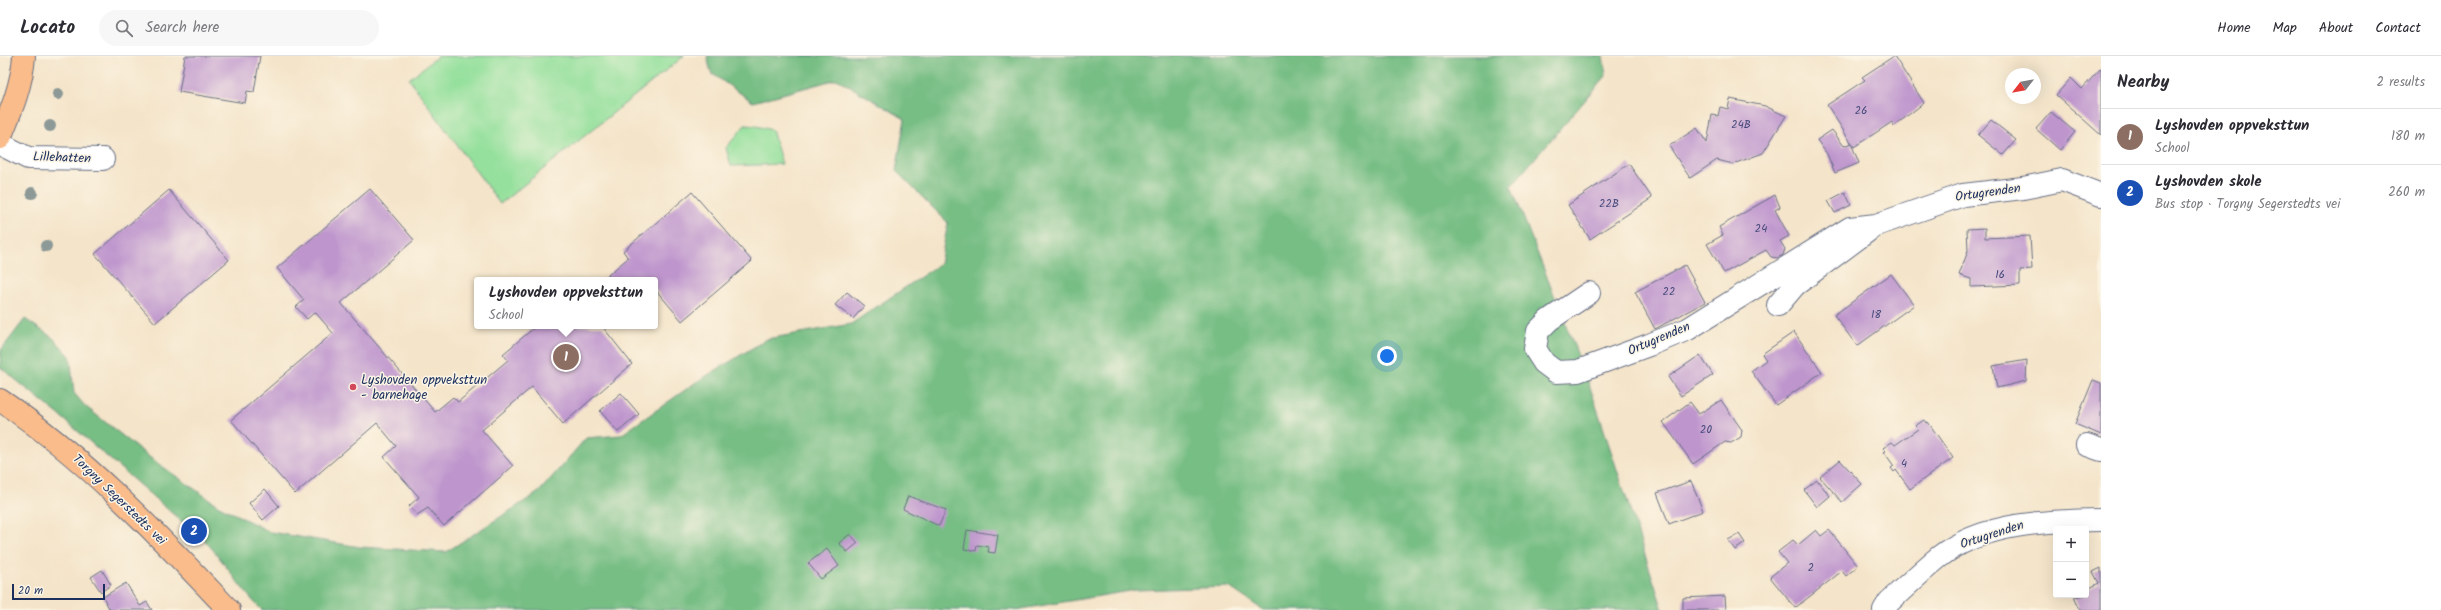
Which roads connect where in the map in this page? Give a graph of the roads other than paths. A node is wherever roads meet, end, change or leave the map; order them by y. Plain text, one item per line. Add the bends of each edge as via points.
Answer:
1 (24, 56) edge
2 (0, 138) edge
3 (0, 144) edge
4 (103, 160) dead end
5 (2101, 195) edge
6 (1876, 225) junction
7 (1589, 293) dead end
8 (1778, 305) dead end
9 (0, 400) edge
10 (2101, 520) edge
11 (229, 610) edge
12 (1884, 610) edge

1 - 2 main road via 22,74
3 - 4 street, Lillehatten via 28,158
5 - 6 street, Ortugrenden via 2062,180 2023,188 1963,195
6 - 7 street, Ortugrenden via 1850,228 1835,235 1688,329 1578,371 1556,372 1544,363 1535,349 1538,331 1549,320
6 - 8 street, Ortugrenden via 1795,285
9 - 11 main road, Torgny Segerstedts vei via 40,428 110,490
10 - 12 street, Ortugrenden via 2020,524 1965,541 1940,556 1889,602

